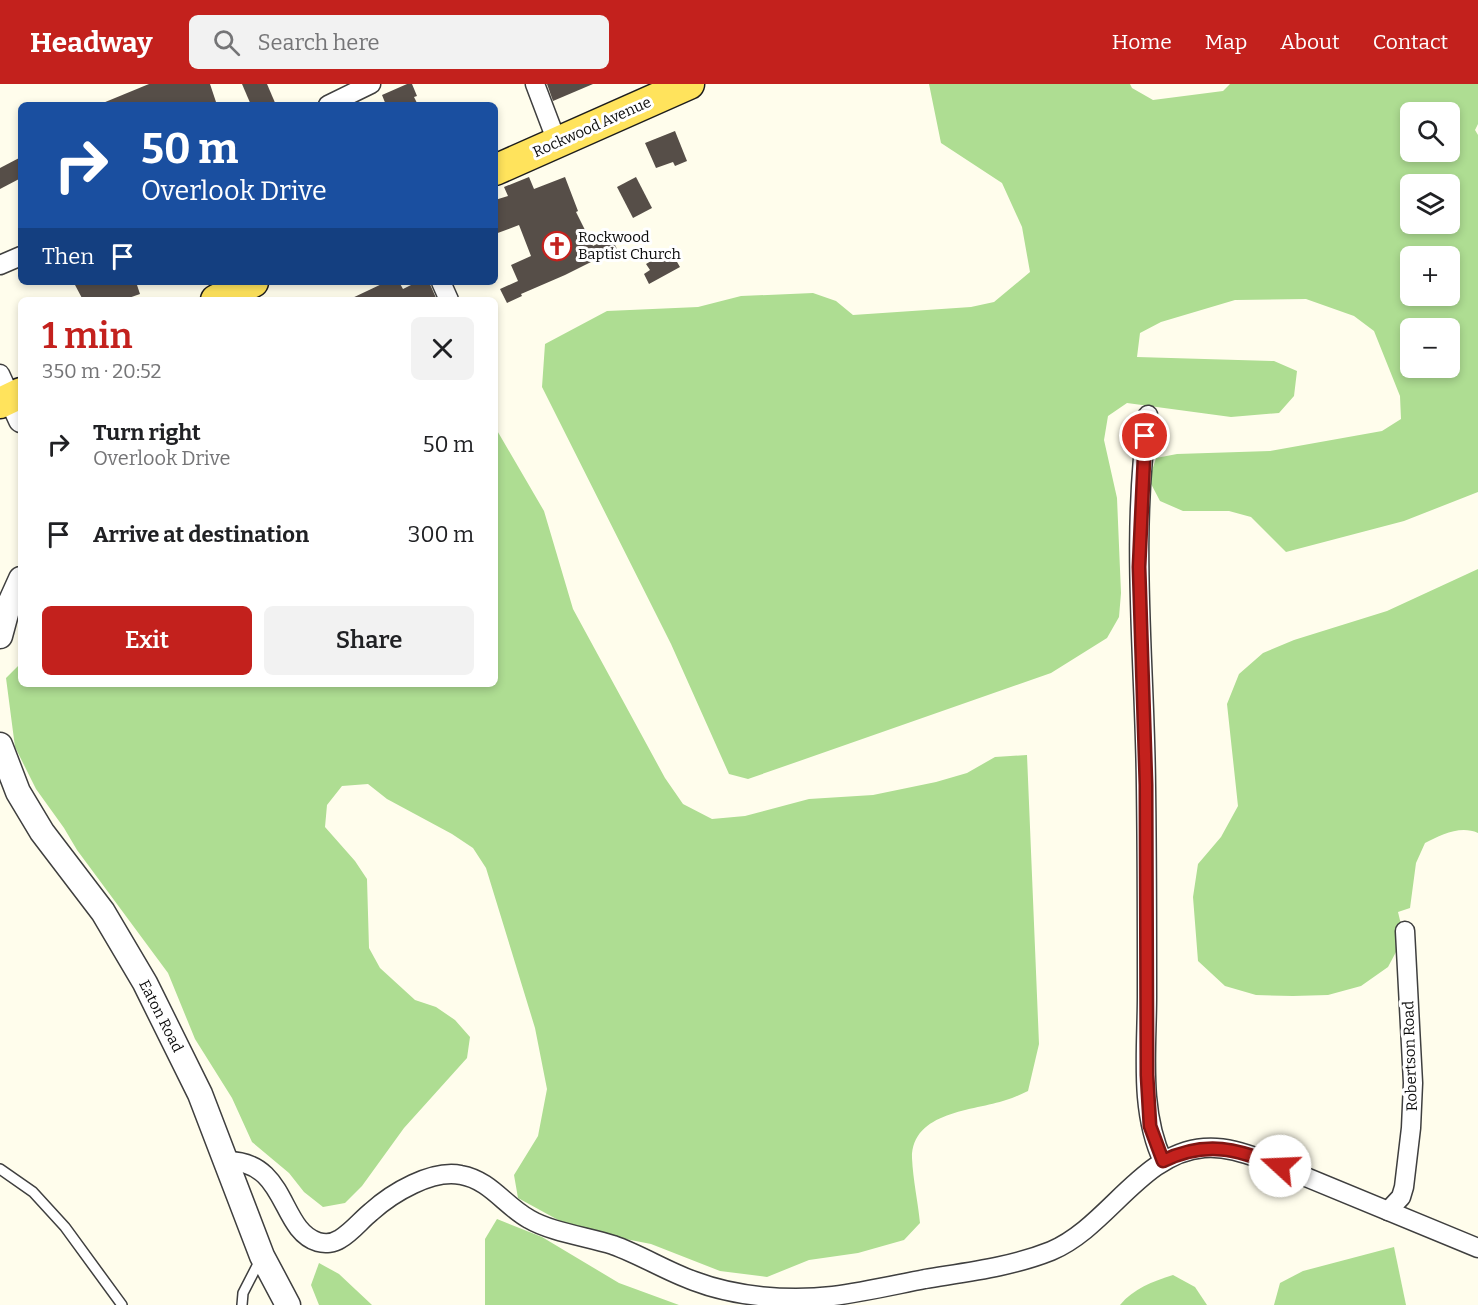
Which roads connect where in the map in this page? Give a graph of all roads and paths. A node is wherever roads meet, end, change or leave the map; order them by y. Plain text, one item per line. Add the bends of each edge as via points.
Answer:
1 (371, 84) edge
2 (535, 84) edge
3 (689, 84) edge
4 (334, 102) edge
5 (557, 142) junction
6 (498, 169) edge
7 (18, 257) edge
8 (0, 265) edge
9 (247, 285) edge
10 (222, 297) edge
11 (1148, 415) dead end
12 (18, 586) edge
13 (0, 636) edge
14 (0, 745) edge
15 (1405, 931) dead end
16 (227, 1161) junction
17 (1163, 1161) junction
18 (0, 1169) edge
19 (1388, 1211) junction
20 (1478, 1248) edge
21 (262, 1256) junction
22 (122, 1305) edge
23 (242, 1305) edge
24 (288, 1305) edge

1 - 4 street
2 - 5 street
3 - 5 main road, Rockwood Avenue
5 - 6 main road, Rockwood Avenue
7 - 8 street
9 - 10 main road
11 - 17 street via 1139,551 1146,754 1147,1075 1150,1126
12 - 13 street
14 - 16 street, Eaton Road via 18,792 42,832 103,912 145,983 200,1094
15 - 19 street, Robertson Road via 1413,1112 1404,1187 1401,1197
16 - 17 street via 256,1167 276,1189 300,1229 323,1243 340,1239 408,1187 458,1174 486,1185 529,1220 621,1248 713,1288 805,1298 861,1292 1000,1266 1050,1251 1086,1230
16 - 21 street, Eaton Road
17 - 19 street via 1205,1148 1244,1153
18 - 22 lane via 33,1192 65,1227
19 - 20 street
21 - 23 lane via 243,1293
21 - 24 street, Eaton Road

